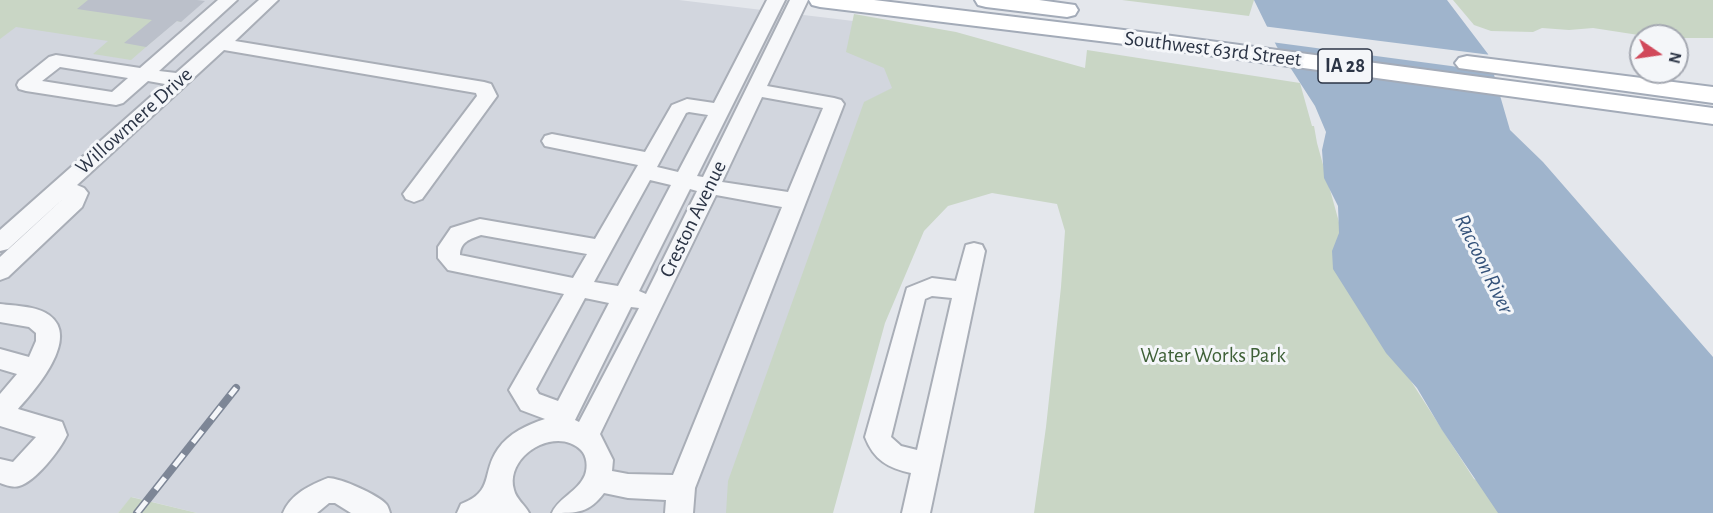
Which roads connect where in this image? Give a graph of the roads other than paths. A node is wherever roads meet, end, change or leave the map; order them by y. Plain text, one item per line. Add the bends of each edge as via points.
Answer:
1 (228, 0) edge
2 (234, 0) edge
3 (776, 0) edge
4 (799, 0) edge
5 (820, 0) edge
6 (986, 0) edge
7 (267, 2) edge
8 (1157, 32) junction
9 (220, 44) junction
10 (144, 74) junction
11 (180, 80) junction
12 (1529, 81) junction
13 (756, 90) junction
14 (1713, 95) edge
15 (718, 110) junction
16 (1713, 116) edge
17 (552, 141) dead end
18 (647, 166) junction
19 (684, 179) junction
20 (709, 185) junction
21 (60, 188) junction
22 (414, 194) dead end
23 (795, 201) junction
24 (0, 243) edge
25 (601, 248) junction
26 (974, 251) dead end
27 (0, 270) edge
28 (579, 287) junction
29 (965, 292) junction
30 (625, 297) junction
31 (653, 303) junction
32 (0, 313) edge
33 (0, 359) edge
34 (37, 369) junction
35 (0, 413) edge
36 (560, 421) junction
37 (585, 436) junction
38 (927, 464) junction
39 (0, 471) edge
40 (598, 480) junction
41 (680, 500) edge
42 (507, 502) edge
43 (297, 513) edge
44 (376, 513) edge
45 (471, 513) edge
46 (566, 513) edge
47 (916, 513) edge

1 - 10 street
2 - 7 street
3 - 15 street, Creston Avenue
4 - 13 street, Creston Avenue
5 - 8 main road, Southwest 63rd Street / IA 28
6 - 8 main road, Southwest 63rd Street / IA 28
7 - 9 street, Willowmere Drive
8 - 12 main road, Southwest 63rd Street / IA 28
9 - 11 street, Willowmere Drive
9 - 22 street via 484,88 487,96
10 - 10 street via 56,61 26,85 116,99
10 - 11 street
11 - 21 street, Willowmere Drive
12 - 14 main road, Southwest 63rd Street / IA 28
12 - 16 main road, Southwest 63rd Street / IA 28
13 - 20 street, Creston Avenue
13 - 23 street via 834,104
15 - 18 street via 687,105 679,109
15 - 19 street, Creston Avenue
17 - 18 street
18 - 19 street
18 - 25 street
19 - 20 street
19 - 30 street, Creston Avenue
20 - 23 street
20 - 31 street, Creston Avenue
21 - 24 street, Willowmere Drive
21 - 27 street via 77,193 74,202
23 - 41 street
25 - 28 street
25 - 28 street via 480,227 459,234 448,247 449,258 456,264
26 - 29 street
28 - 30 street
28 - 36 street via 522,390 530,402
29 - 38 street
29 - 38 street via 935,287 915,294 878,437 889,454
30 - 31 street
30 - 36 street, Creston Avenue
31 - 37 street, Creston Avenue
32 - 34 street via 42,322 48,329 48,341
33 - 34 street
34 - 35 street
35 - 39 street via 53,430 54,435 21,473
36 - 37 street
36 - 42 street via 529,437 505,462 499,477
37 - 40 street via 598,450
38 - 47 street
40 - 41 street
40 - 46 street via 586,499
42 - 45 street
43 - 44 street via 315,495 330,489 339,490

